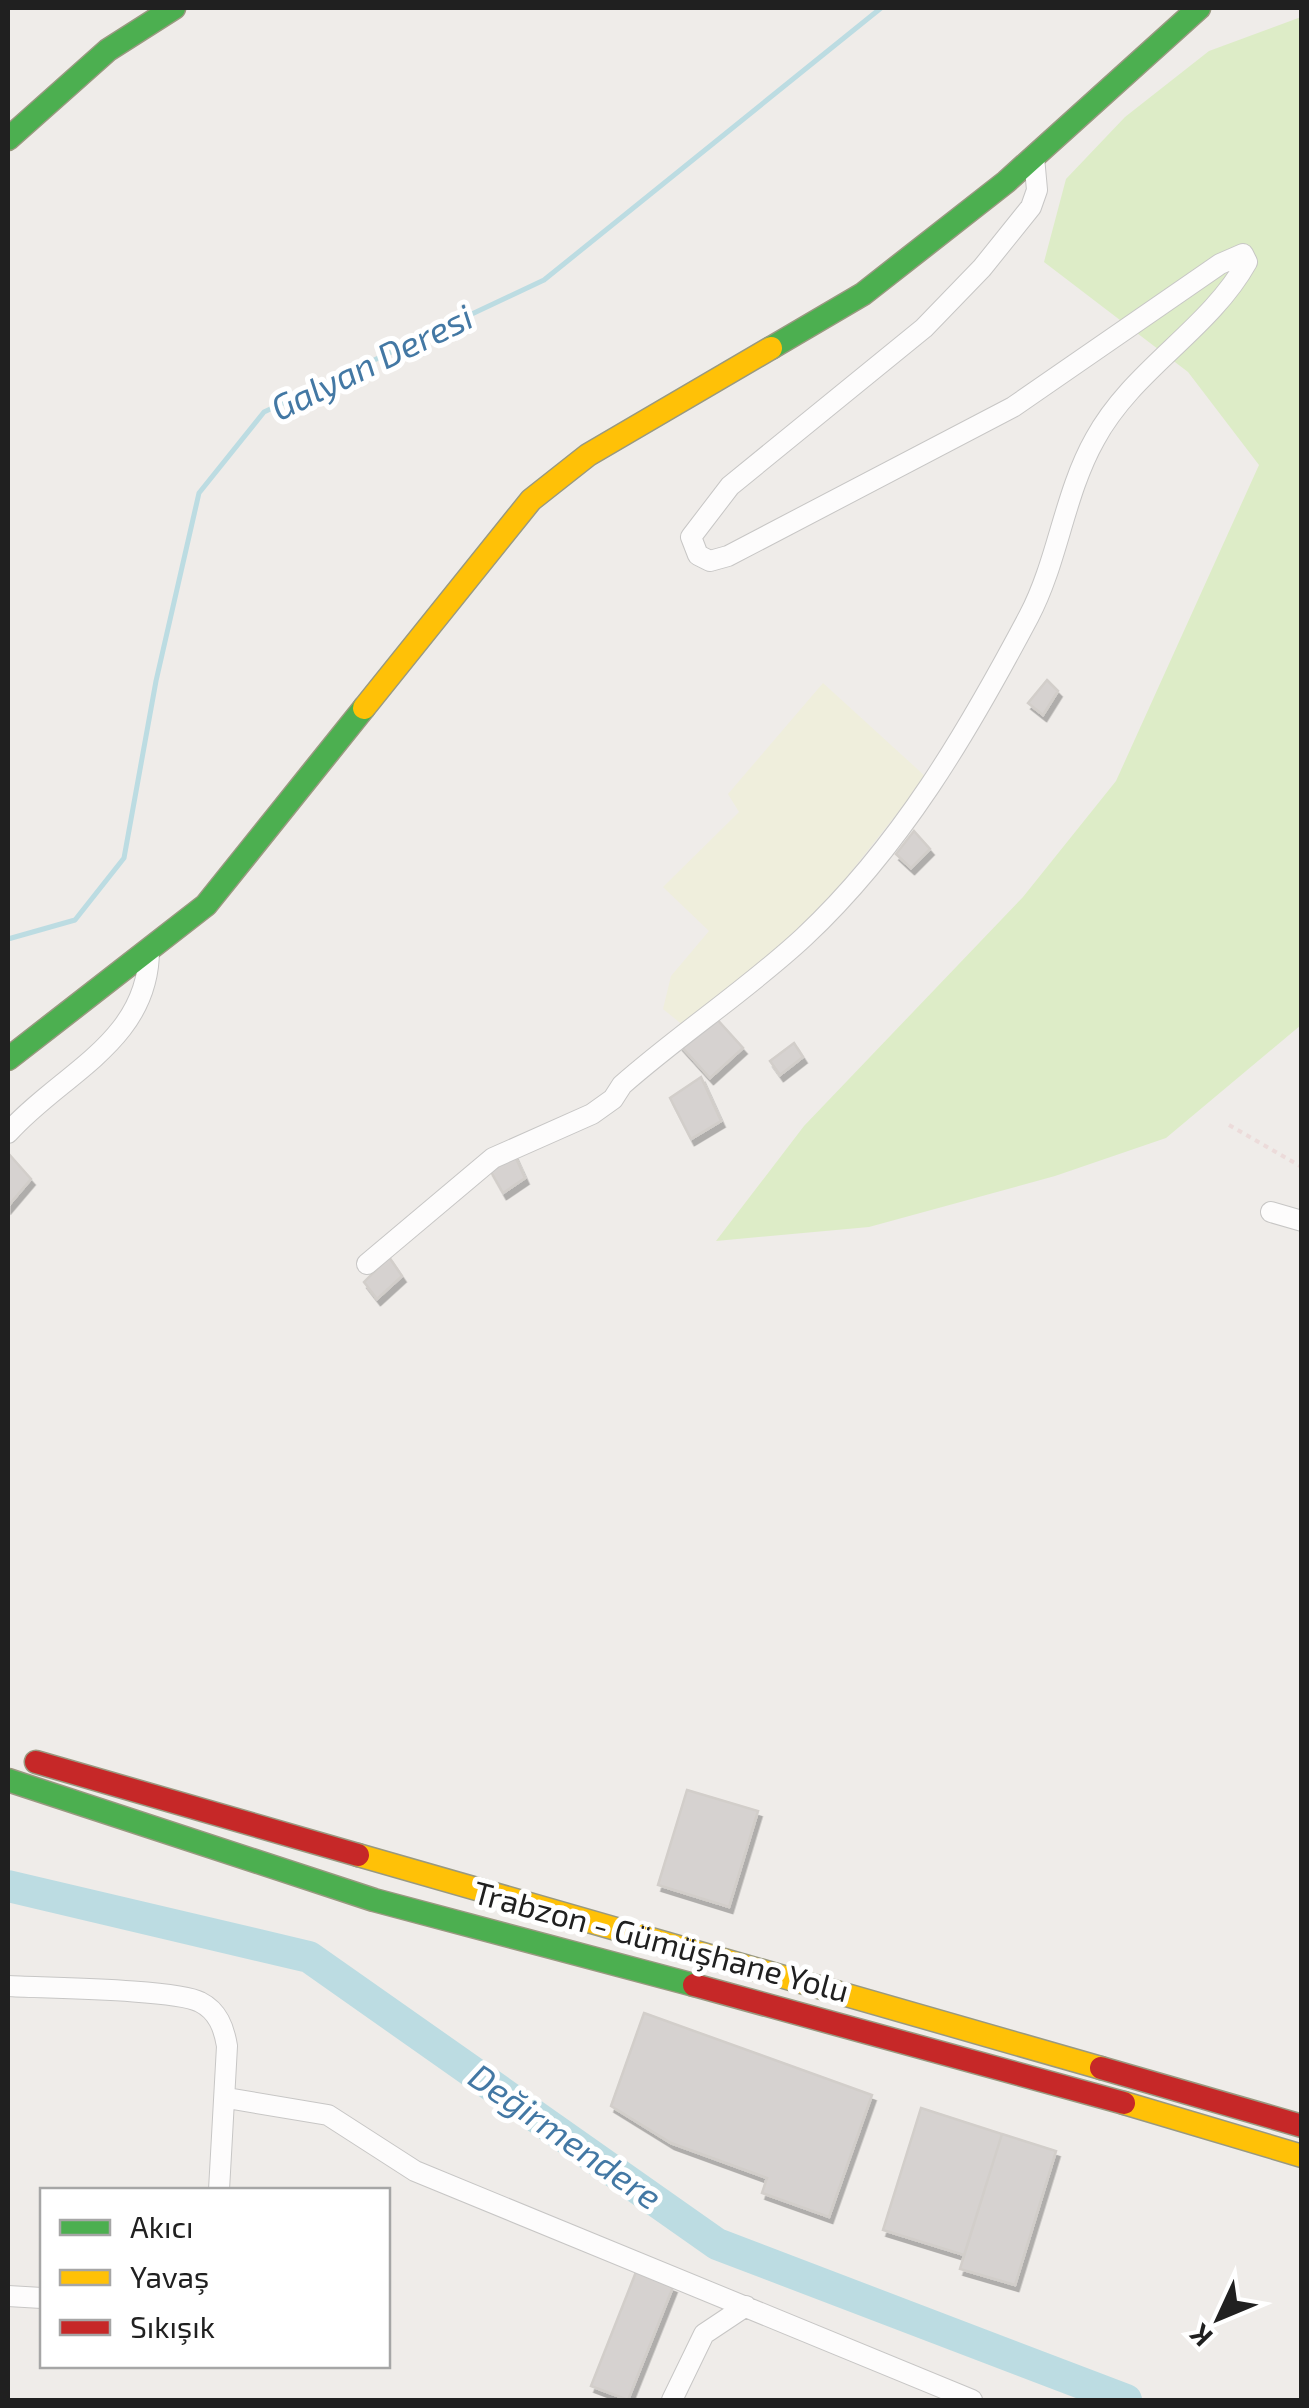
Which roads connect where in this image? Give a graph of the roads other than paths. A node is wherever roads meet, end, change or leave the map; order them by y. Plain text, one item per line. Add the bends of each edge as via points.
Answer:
1 (174, 8) edge
2 (1199, 8) edge
3 (8, 139) edge
4 (1034, 157) junction
5 (149, 950) junction
6 (8, 1059) edge
7 (8, 1132) edge
8 (1271, 1212) dead end
9 (1302, 1222) edge
10 (367, 1264) dead end
11 (8, 1754) edge
12 (8, 1780) edge
13 (8, 1986) edge
14 (226, 2098) junction
15 (1302, 2126) edge
16 (1302, 2156) edge
17 (219, 2188) edge
18 (8, 2296) edge
19 (40, 2298) edge
20 (746, 2306) junction
21 (672, 2400) edge
22 (972, 2400) edge

1 - 3 main road via 108,50
2 - 4 main road
4 - 5 main road via 864,294 588,455 531,500 206,905
4 - 10 street via 1038,190 1031,207 982,268 924,328 730,486 690,537 698,555 710,561 728,556 932,454 1013,408 1242,254 1247,262 1234,287 1142,376 1094,439 1032,611 951,758 884,852 804,937 637,1072 607,1105 493,1158
5 - 6 main road
5 - 7 street via 144,995 124,1024 82,1072
8 - 9 street
11 - 15 main road, Trabzon - Gümüşhane Yolu
12 - 16 main road, Trabzon - Gümüşhane Yolu via 374,1900 978,2060
13 - 14 street via 202,2003 224,2028
14 - 17 street
14 - 20 street via 328,2114 414,2171
18 - 19 street
20 - 21 street via 704,2334
20 - 22 street

